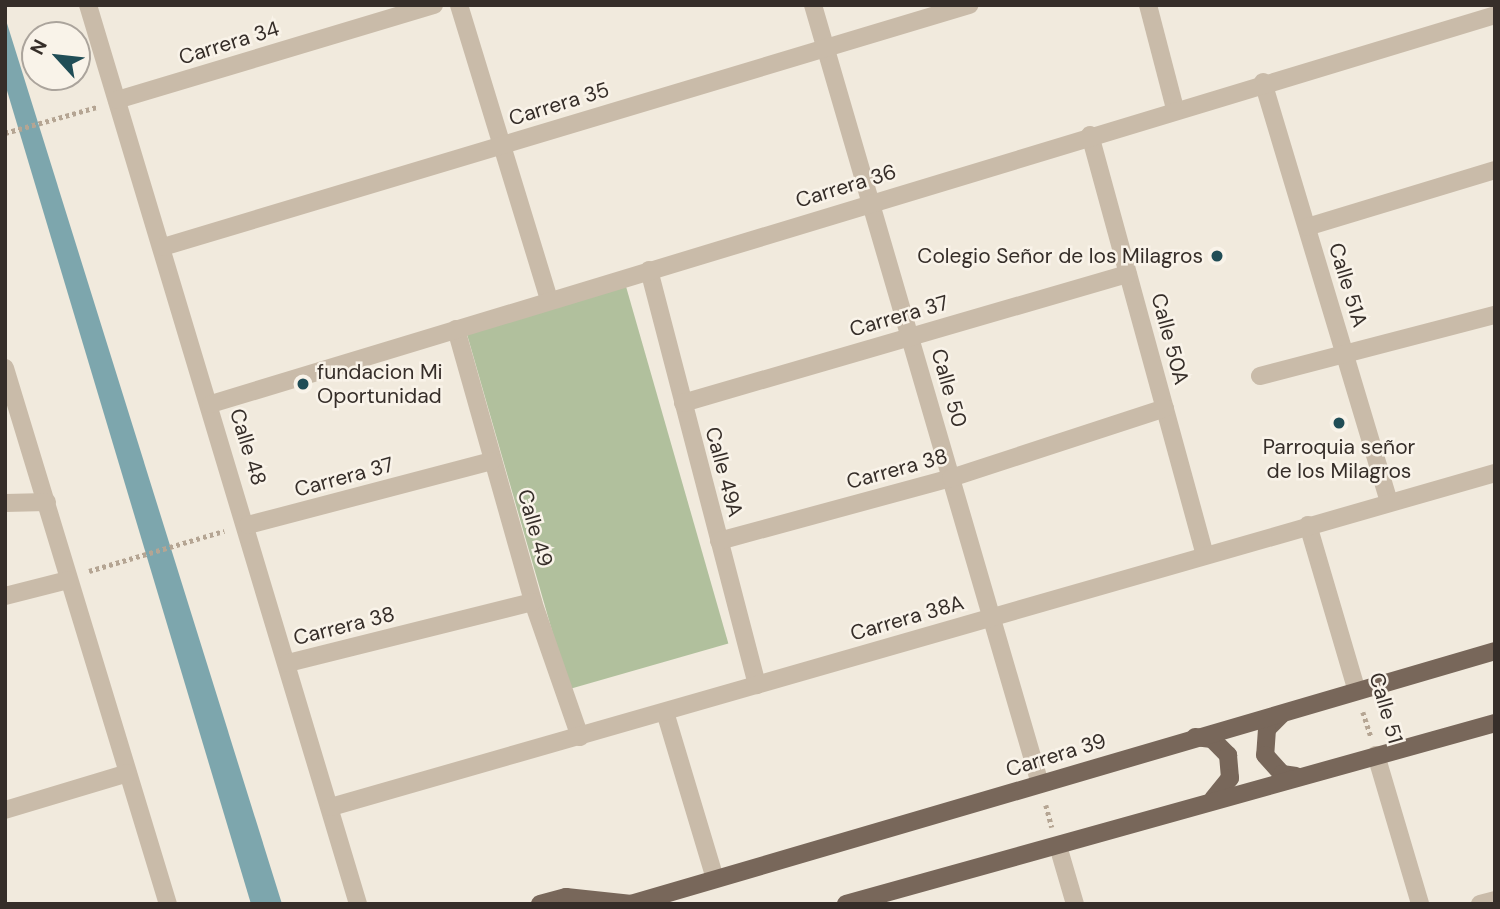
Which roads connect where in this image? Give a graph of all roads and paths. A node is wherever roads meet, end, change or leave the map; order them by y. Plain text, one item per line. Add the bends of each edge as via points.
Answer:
1 (88, 5) edge
2 (434, 5) edge
3 (459, 5) edge
4 (813, 5) edge
5 (969, 5) edge
6 (1147, 5) edge
7 (1495, 15) edge
8 (826, 48) junction
9 (1264, 82) junction
10 (117, 100) junction
11 (1175, 109) junction
12 (5, 133) edge
13 (1090, 135) junction
14 (498, 146) junction
15 (1495, 170) edge
16 (873, 202) junction
17 (1307, 227) junction
18 (163, 247) junction
19 (649, 270) junction
20 (1128, 274) junction
21 (549, 300) junction
22 (1495, 316) edge
23 (456, 329) junction
24 (910, 336) junction
25 (1345, 355) junction
26 (5, 369) edge
27 (1260, 376) dead end
28 (683, 403) junction
29 (211, 404) junction
30 (1165, 408) junction
31 (492, 461) junction
32 (1495, 472) edge
33 (951, 478) junction
34 (47, 502) junction
35 (1389, 502) junction
36 (5, 503) edge
37 (248, 525) junction
38 (1308, 525) junction
39 (719, 541) junction
40 (1205, 555) junction
41 (112, 562) dead end
42 (68, 580) junction
43 (5, 596) edge
44 (533, 602) junction
45 (992, 617) junction
46 (1495, 651) edge
47 (288, 663) junction
48 (757, 685) junction
49 (1357, 691) junction
50 (665, 712) junction
51 (1287, 712) junction
52 (1495, 723) edge
53 (580, 737) junction
54 (1190, 737) junction
55 (1376, 755) junction
56 (128, 773) junction
57 (1296, 776) junction
58 (1040, 784) junction
59 (1207, 802) junction
60 (331, 807) junction
61 (5, 810) edge
62 (1058, 846) junction
63 (715, 879) junction
64 (1495, 900) edge
65 (163, 902) edge
66 (358, 904) edge
67 (540, 904) edge
68 (632, 904) edge
69 (846, 904) edge
70 (1075, 904) edge
71 (1420, 904) edge
72 (1480, 904) edge

1 - 10 street, Calle 48
2 - 10 street, Carrera 34
3 - 14 street
4 - 8 street, Calle 50
5 - 8 street, Carrera 35
6 - 11 street
7 - 9 street, Carrera 36
8 - 14 street, Carrera 35
8 - 16 street, Calle 50
9 - 11 street, Carrera 36
9 - 17 street, Calle 51A
10 - 12 path
10 - 18 street, Calle 48
11 - 13 street, Carrera 36
13 - 16 street, Carrera 36
13 - 20 street, Calle 50A
14 - 18 street, Carrera 35
14 - 21 street
15 - 17 street
16 - 19 street, Carrera 36
16 - 24 street, Calle 50
17 - 25 street, Calle 51A
18 - 29 street, Calle 48
19 - 21 street, Carrera 36
19 - 28 street, Calle 49A
20 - 24 street, Carrera 37
20 - 30 street, Calle 50A
21 - 23 street, Carrera 36
22 - 25 street
23 - 29 street, Carrera 36
23 - 31 street, Calle 49
24 - 28 street, Carrera 37
24 - 33 street, Calle 50
25 - 27 street
25 - 35 street, Calle 51A
26 - 34 street
28 - 39 street, Calle 49A
29 - 37 street, Calle 48
30 - 33 street, Carrera 38
30 - 40 street, Calle 50A
31 - 37 street, Carrera 37
31 - 44 street, Calle 49
32 - 35 street, Carrera 38A
33 - 39 street, Carrera 38
33 - 45 street, Calle 50
34 - 36 street
34 - 42 street
35 - 38 street, Carrera 38A
37 - 41 path
37 - 47 street, Calle 48
38 - 40 street, Carrera 38A
38 - 49 street, Calle 51
39 - 48 street, Calle 49A
40 - 45 street, Carrera 38A
42 - 43 street
42 - 56 street
44 - 47 street, Carrera 38
44 - 53 street, Calle 49
45 - 48 street, Carrera 38A
45 - 58 street, Calle 50
46 - 49 main road, Carrera 39
47 - 60 street, Calle 48
48 - 50 street, Carrera 38A
49 - 51 main road, Carrera 39
49 - 55 path, Calle 51
50 - 53 street, Carrera 38A
50 - 63 street
51 - 54 main road, Carrera 39
51 - 57 main road via 1275,718 1263,741 1271,766
52 - 55 main road
53 - 60 street, Carrera 38A
54 - 58 main road, Carrera 39
54 - 59 main road via 1212,739 1231,766 1225,788
55 - 57 main road
55 - 71 street, Calle 51
56 - 61 street
56 - 65 street
57 - 59 main road
58 - 62 path
58 - 63 main road, Carrera 39
59 - 62 main road
60 - 66 street, Calle 48
62 - 69 main road
62 - 70 street
63 - 68 main road, Carrera 39
64 - 72 street
67 - 68 main road via 566,897

